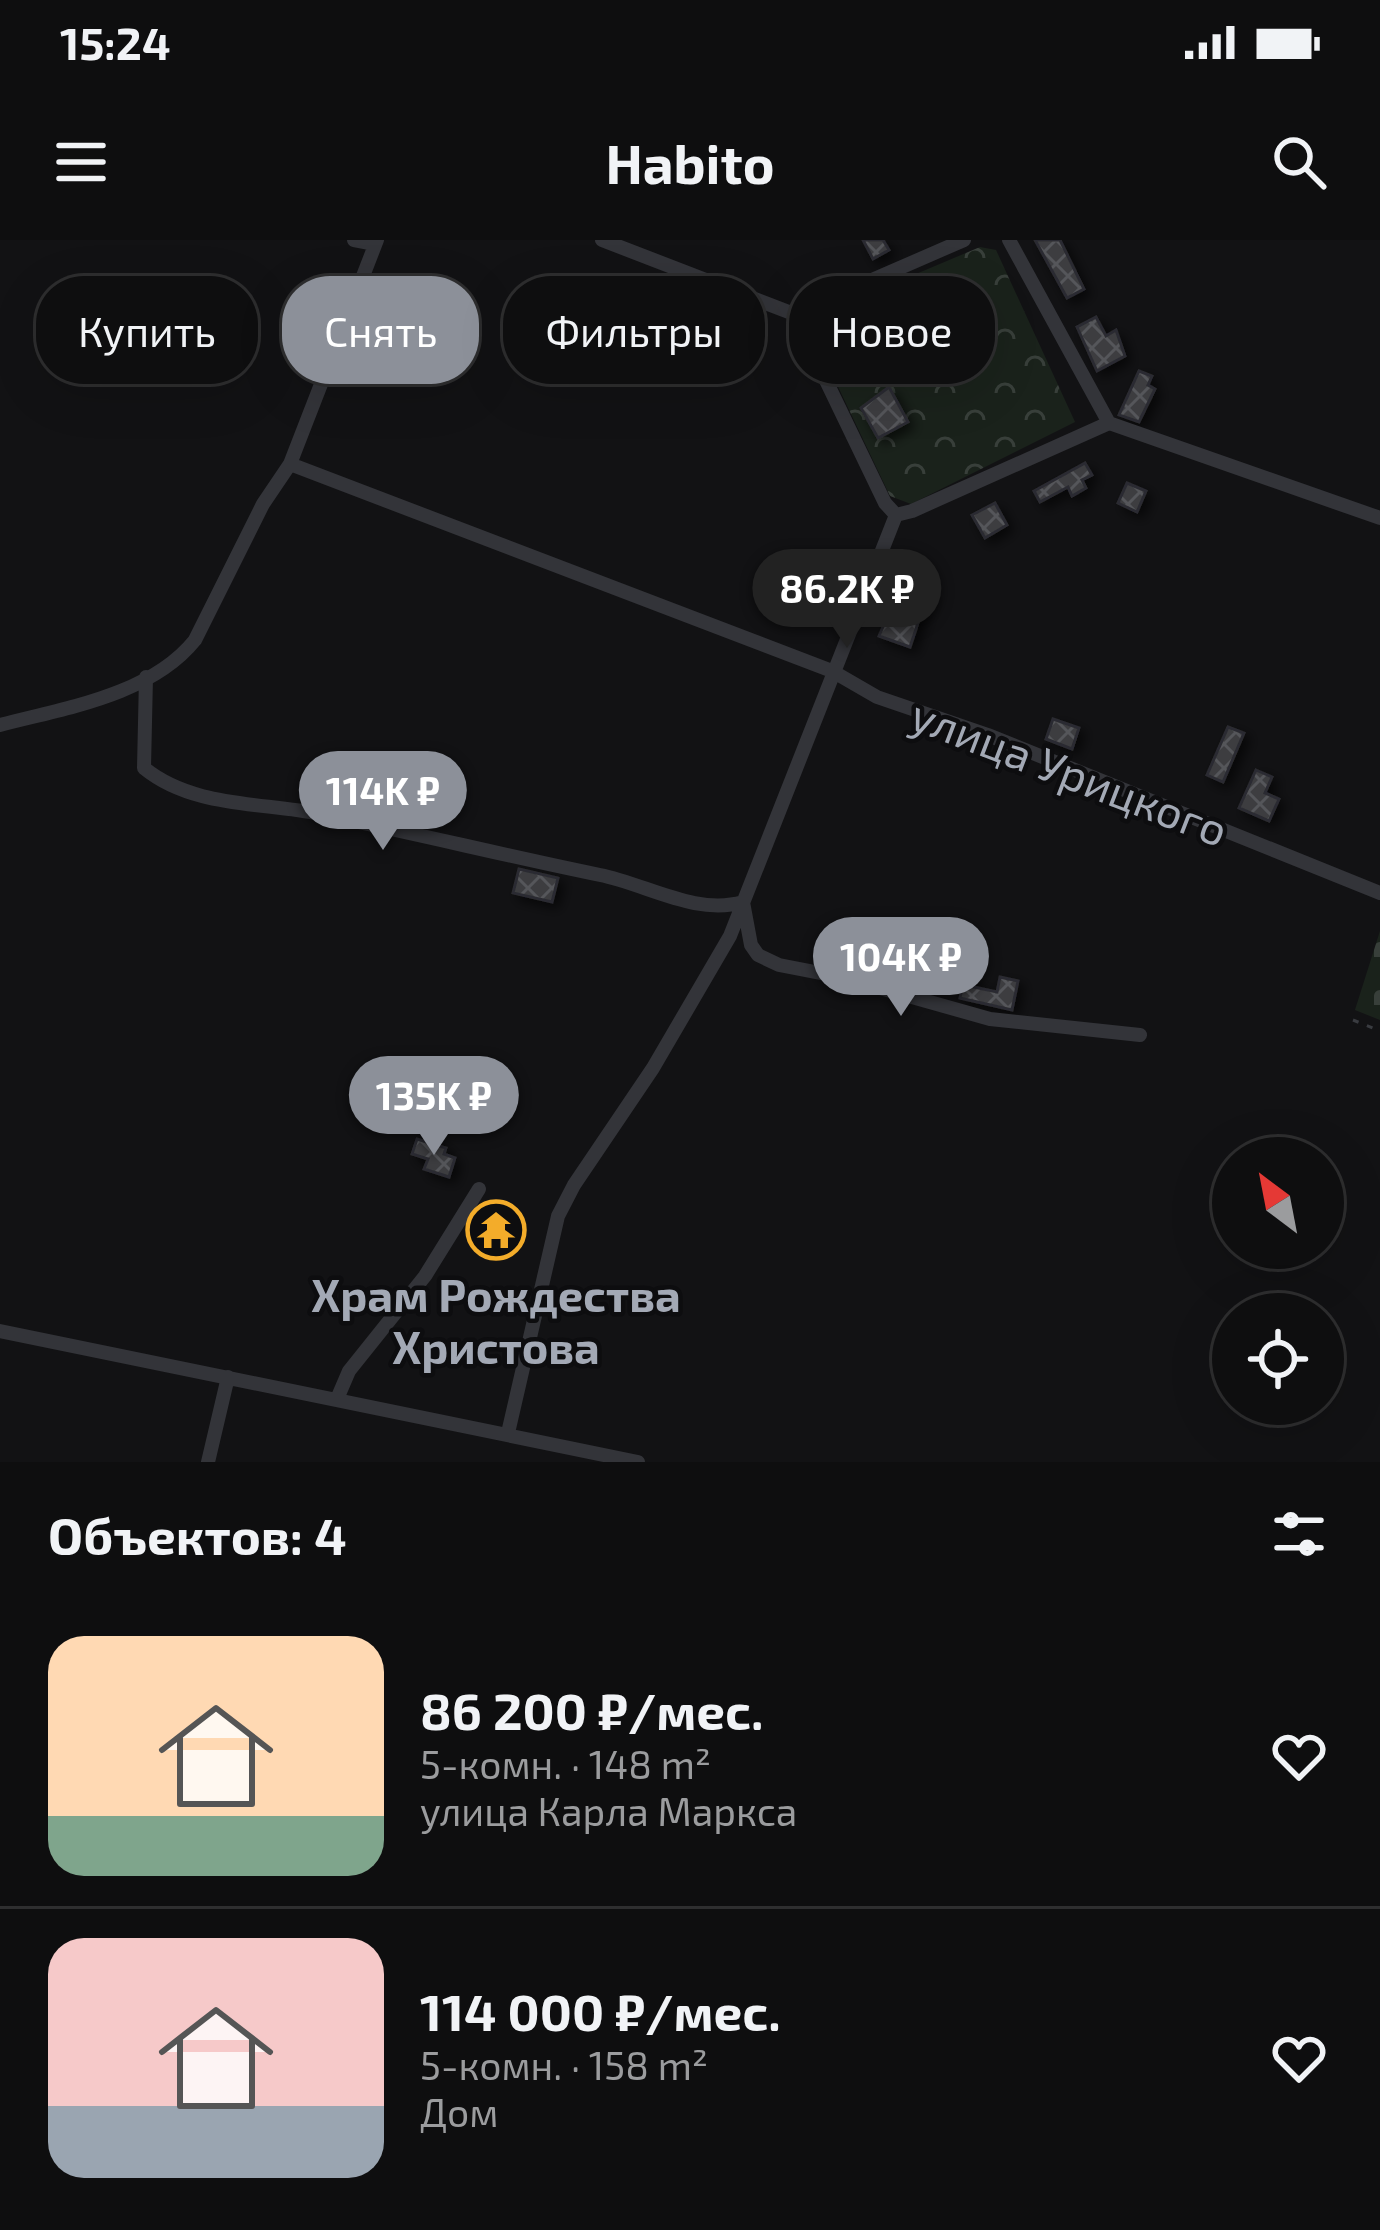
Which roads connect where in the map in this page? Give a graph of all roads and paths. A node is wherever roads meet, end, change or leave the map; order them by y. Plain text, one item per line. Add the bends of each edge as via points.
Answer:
1 (354, 240) edge
2 (602, 240) edge
3 (964, 240) edge
4 (1009, 240) edge
5 (376, 242) edge
6 (881, 276) edge
7 (789, 312) edge
8 (828, 384) edge
9 (1109, 423) junction
10 (290, 464) junction
11 (896, 515) junction
12 (1380, 518) edge
13 (832, 671) junction
14 (146, 677) junction
15 (0, 725) edge
16 (1380, 893) edge
17 (742, 902) junction
18 (1353, 1021) dead end
19 (1380, 1031) edge
20 (1140, 1035) dead end
21 (478, 1189) dead end
22 (0, 1331) edge
23 (228, 1377) junction
24 (337, 1399) junction
25 (508, 1433) junction
26 (208, 1462) edge
27 (638, 1462) edge

1 - 5 street
2 - 7 street
3 - 6 street
4 - 9 street
5 - 10 street
8 - 11 street
9 - 11 street
9 - 12 street
10 - 13 street, улица Урицкого
10 - 14 street via 195,640
11 - 13 street
13 - 16 street, улица Урицкого via 877,697
13 - 17 street
14 - 15 street
14 - 17 street via 144,768 174,784 228,804 362,823 721,908
17 - 20 street via 751,944 779,965 989,1019
17 - 25 street via 653,1068 558,1216
18 - 19 path
21 - 24 street
22 - 23 street
23 - 24 street
23 - 26 street
24 - 25 street
25 - 27 street

